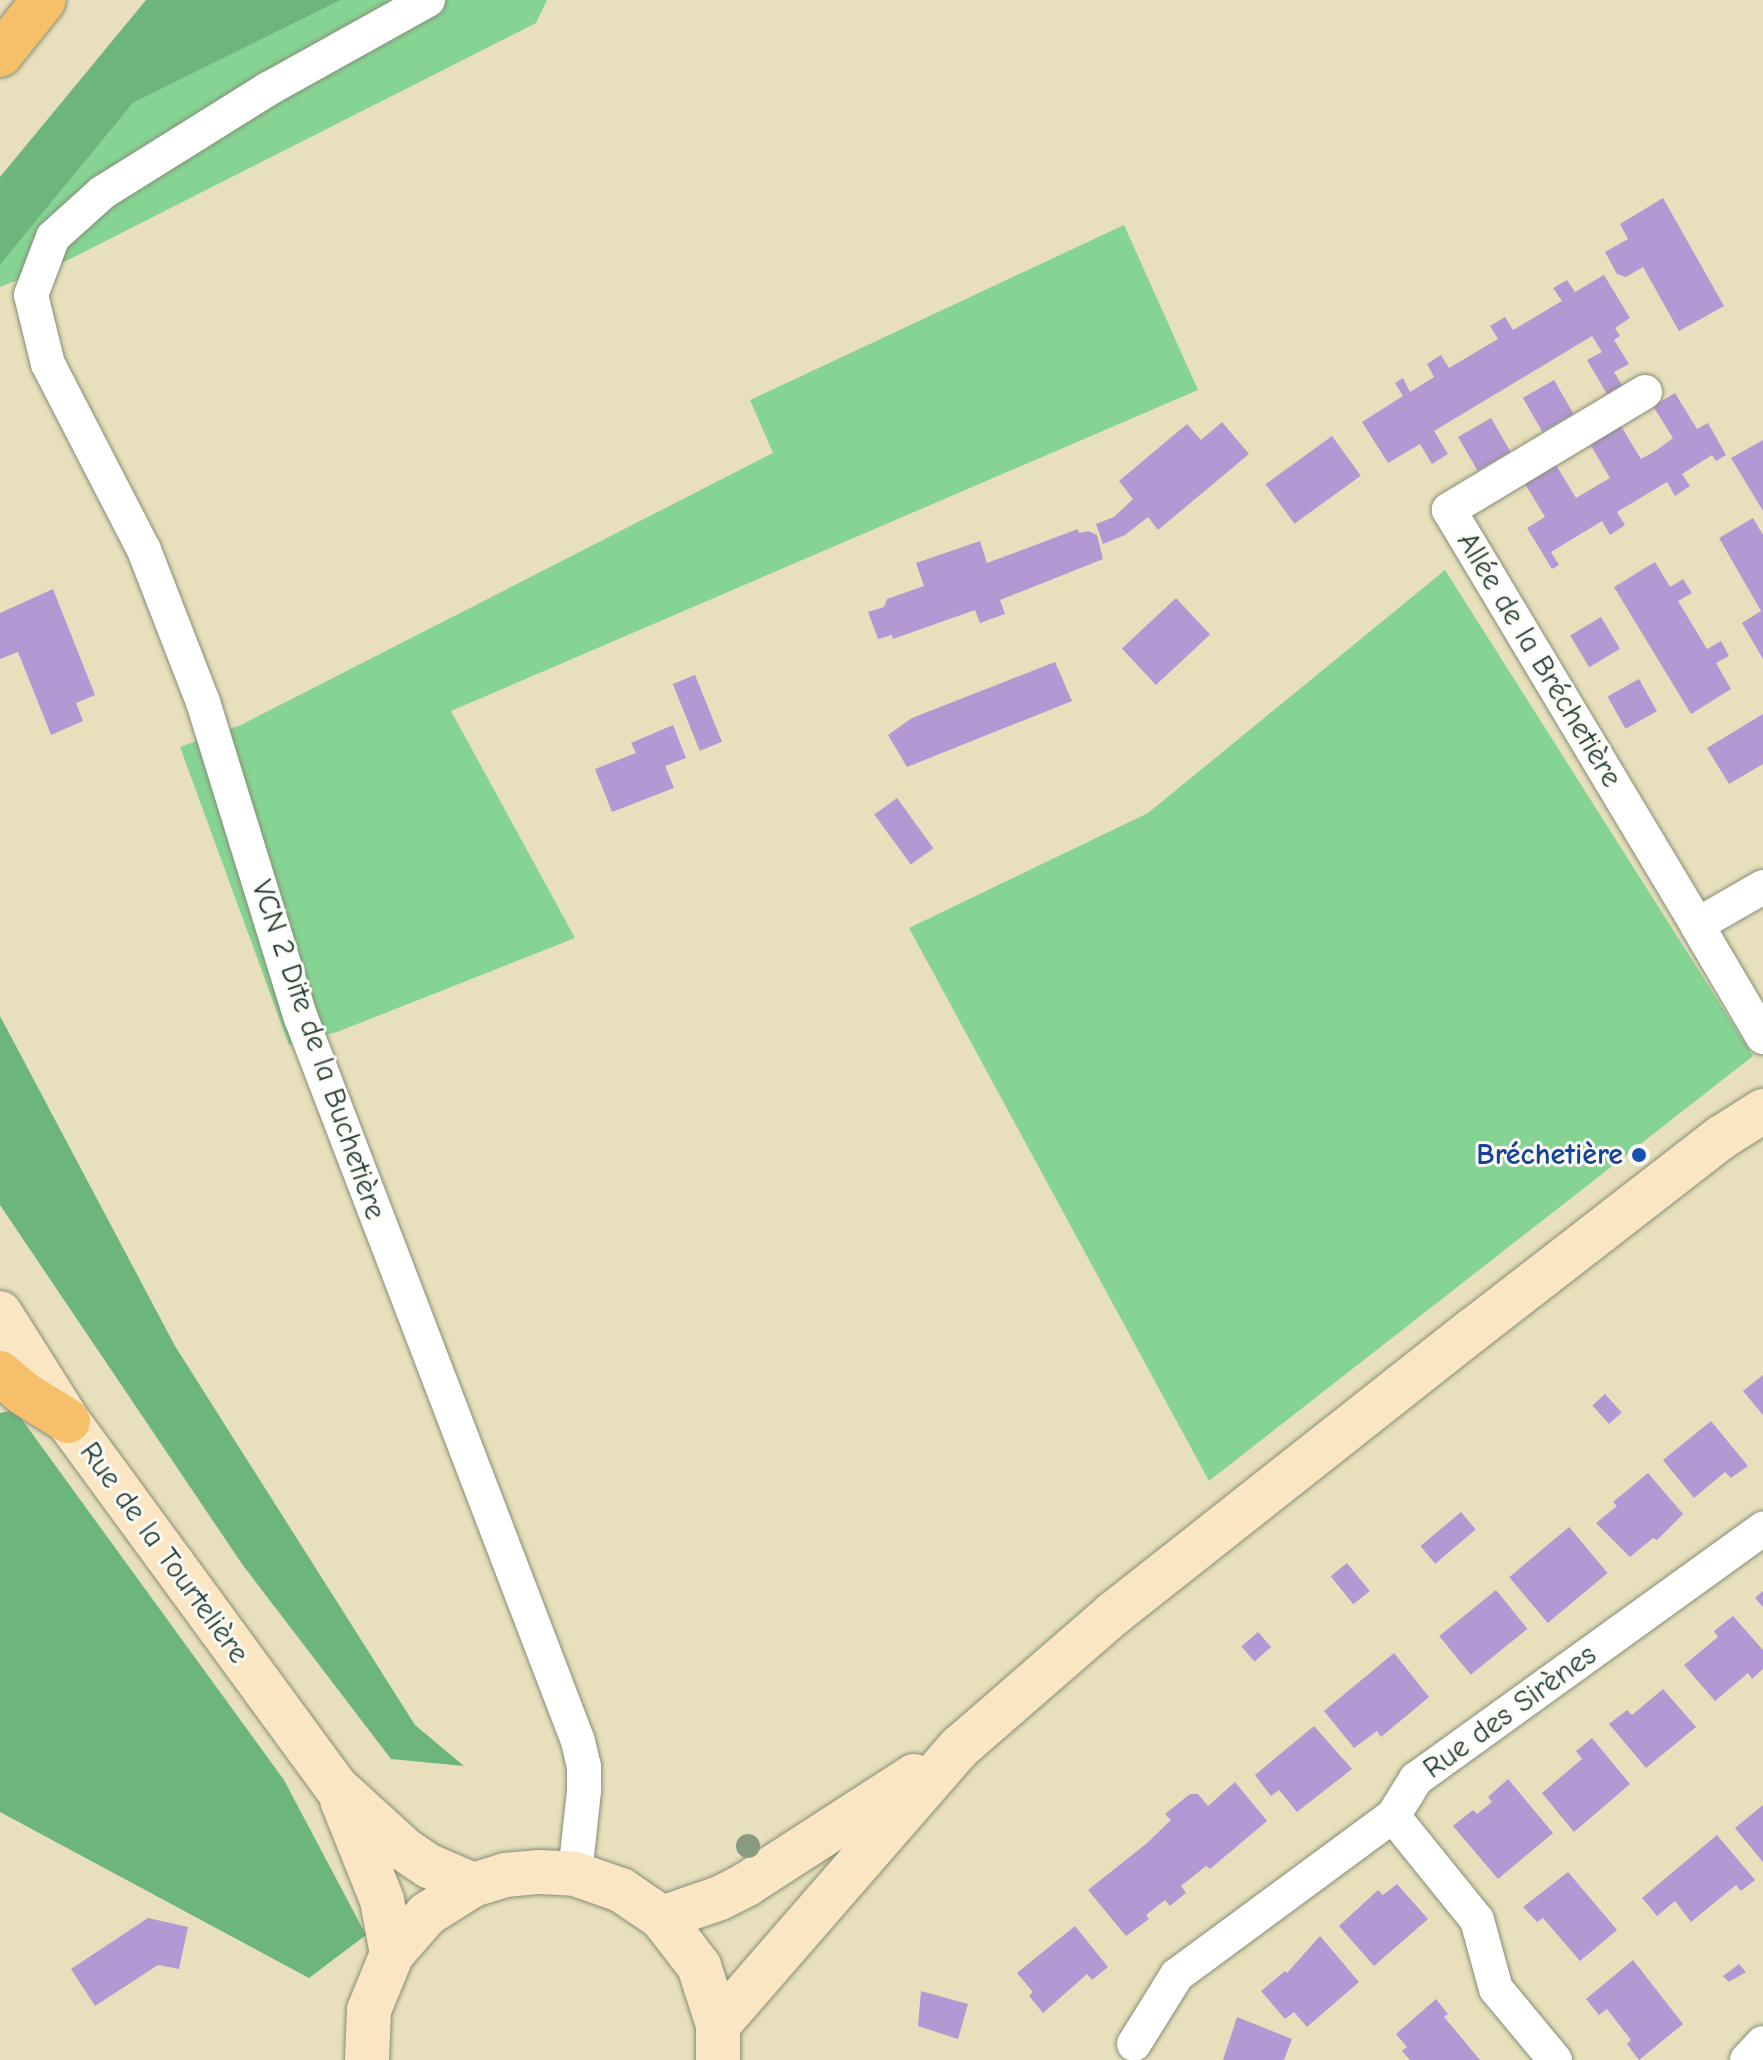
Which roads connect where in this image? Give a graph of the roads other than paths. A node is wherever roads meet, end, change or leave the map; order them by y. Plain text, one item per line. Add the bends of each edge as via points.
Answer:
1 (44, 0) edge
2 (428, 0) edge
3 (0, 55) edge
4 (1645, 392) dead end
5 (1763, 887) edge
6 (1697, 925) junction
7 (1763, 1037) edge
8 (1763, 1111) edge
9 (0, 1313) edge
10 (0, 1373) edge
11 (68, 1421) junction
12 (1763, 1529) edge
13 (960, 1747) junction
14 (336, 1787) junction
15 (1393, 1816) junction
16 (575, 1874) junction
17 (473, 1885) junction
18 (662, 1918) junction
19 (392, 1954) junction
20 (718, 2043) edge
21 (1763, 2043) edge
22 (1134, 2044) dead end
23 (367, 2060) edge
24 (1555, 2060) edge
25 (1747, 2060) edge

1 - 3 highway
2 - 16 street, VCN 2 Dite de la Buchetière via 268,89 103,192 53,237 31,295 48,364 144,550 203,702 301,1018 578,1741 584,1791
4 - 6 street, Allée de la Bréchetière via 1449,510
5 - 6 street
6 - 7 street, Allée de la Bréchetière
8 - 13 main road via 1510,1301 1113,1614
9 - 11 main road, Rue de la Tourtelière
10 - 11 highway
11 - 14 main road, Rue de la Tourtelière
12 - 15 street, Rue des Sirènes via 1416,1779
13 - 18 main road via 747,1884
13 - 20 main road
14 - 17 main road, Rue de la Tourtelière via 405,1850
14 - 19 main road, Rue de la Tourtelière via 382,1900
15 - 22 street via 1177,1975
15 - 24 street via 1477,1920 1496,1989
16 - 17 main road via 505,1875
16 - 18 main road via 621,1890
17 - 19 main road via 427,1914
18 - 20 main road via 699,1966
19 - 23 main road via 369,2010
21 - 25 street

